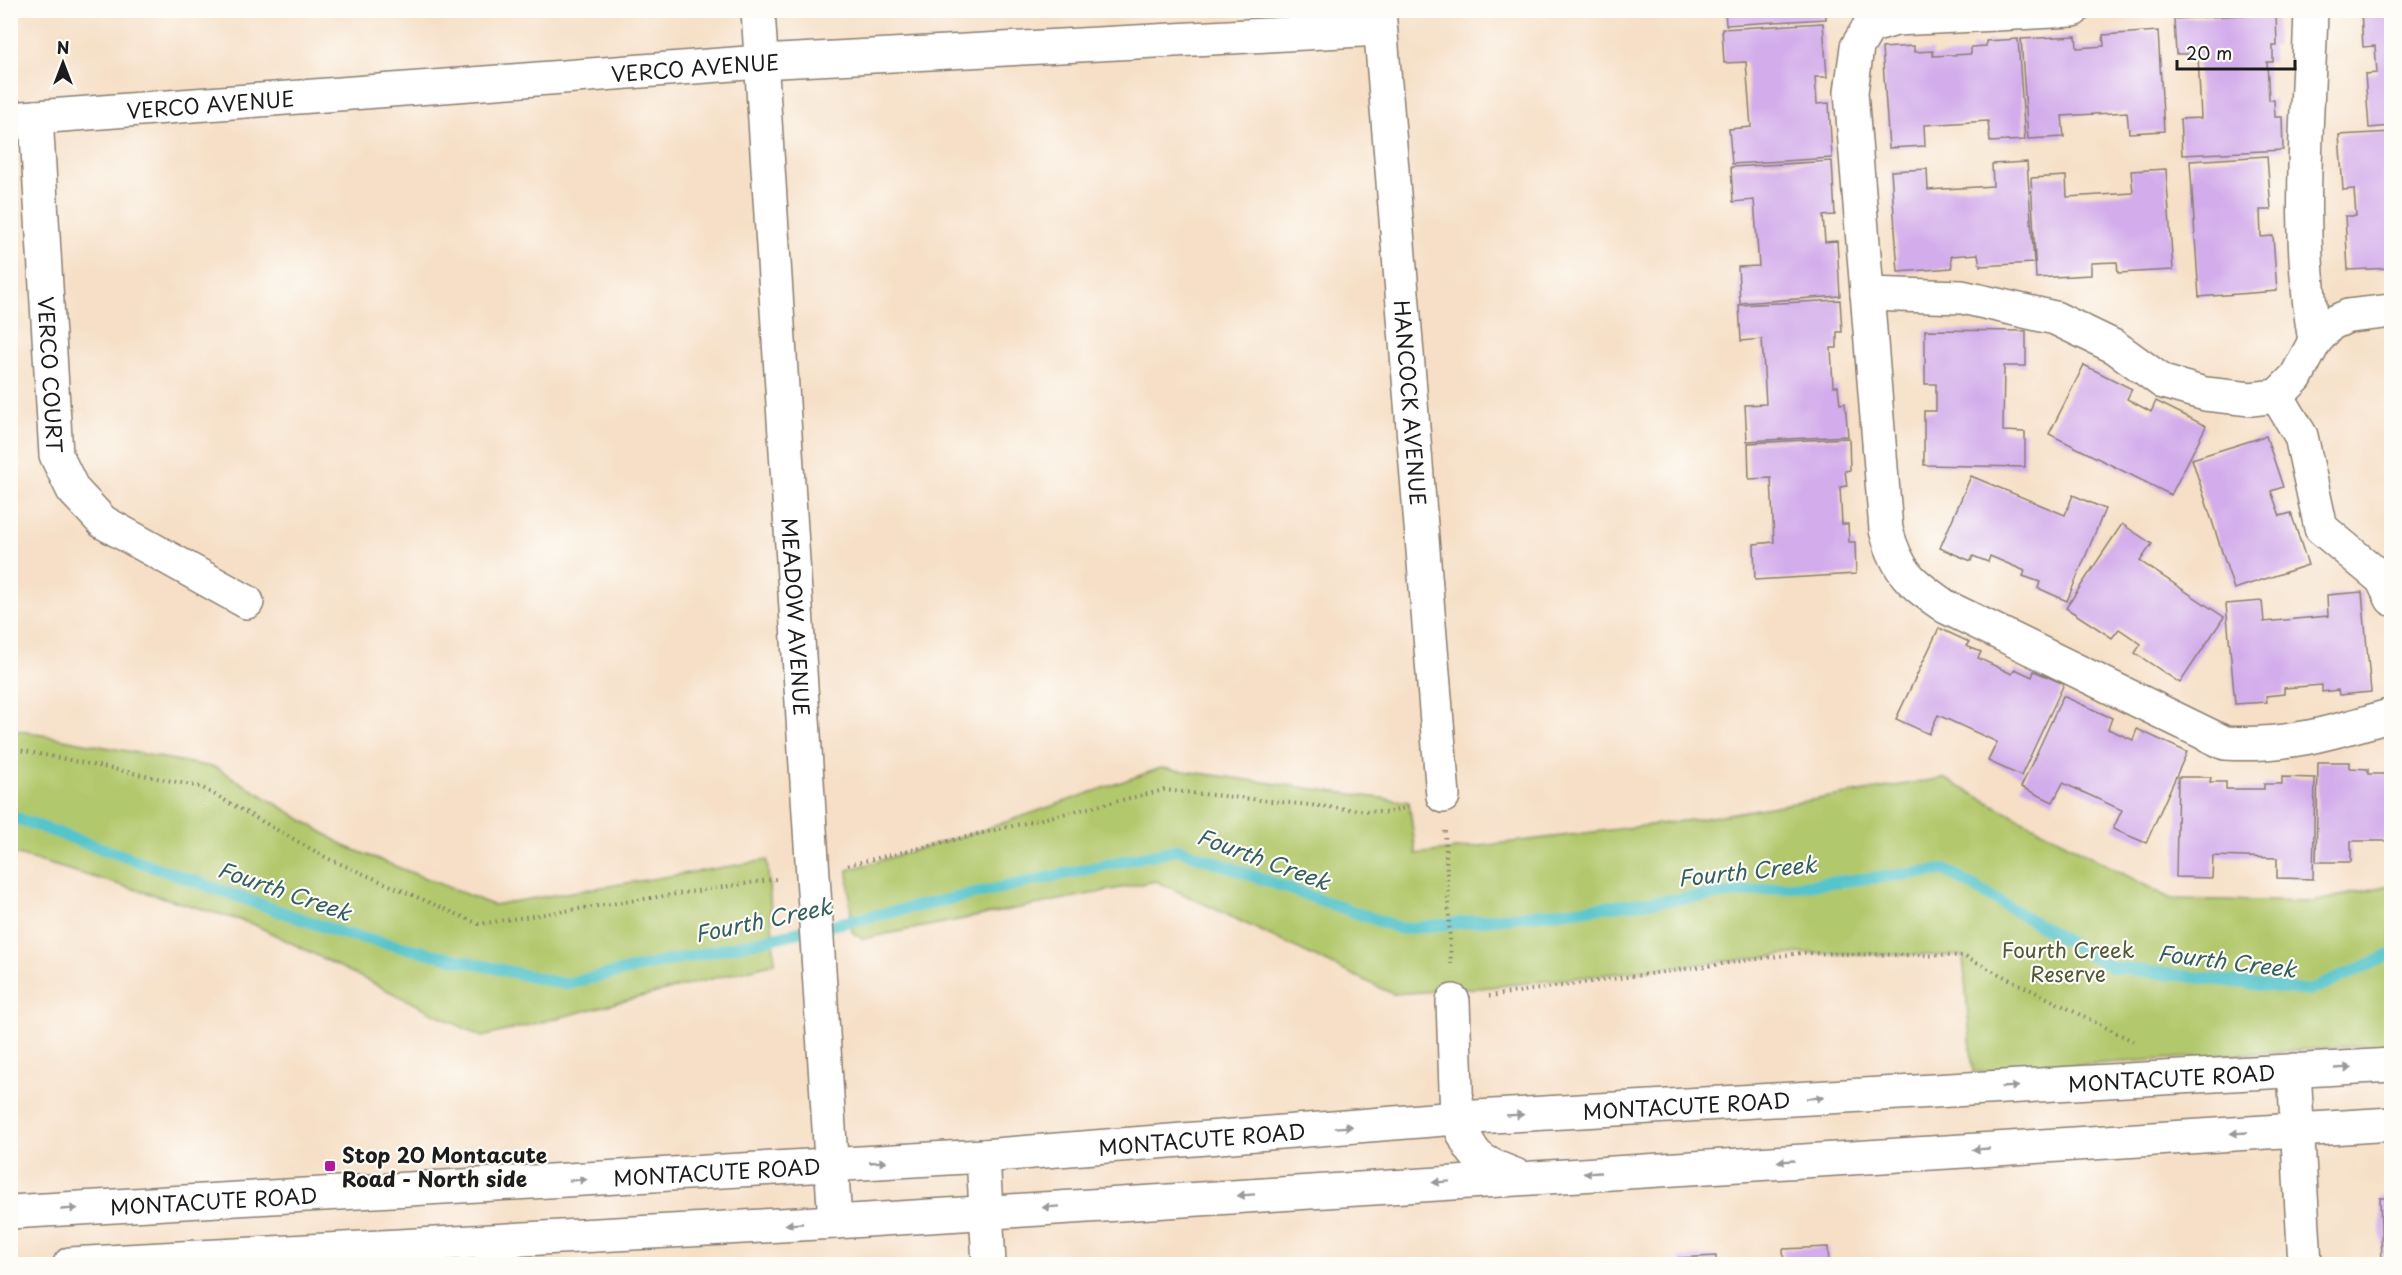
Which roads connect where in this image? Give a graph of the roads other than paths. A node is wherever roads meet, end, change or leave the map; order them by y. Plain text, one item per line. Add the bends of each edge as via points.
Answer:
1 (758, 10) edge
2 (2311, 10) edge
3 (2058, 11) edge
4 (1379, 20) edge
5 (760, 62) junction
6 (23, 118) edge
7 (1867, 294) junction
8 (2391, 310) edge
9 (2315, 341) junction
10 (2277, 396) junction
11 (2391, 599) edge
12 (248, 602) dead end
13 (2391, 715) edge
14 (1443, 796) road end
15 (1453, 1001) road end
16 (2391, 1065) edge
17 (2294, 1070) junction
18 (1457, 1118) junction
19 (2391, 1124) edge
20 (2297, 1130) junction
21 (983, 1156) junction
22 (830, 1165) junction
23 (1520, 1177) junction
24 (986, 1211) junction
25 (10, 1212) edge
26 (835, 1222) junction
27 (70, 1264) edge
28 (989, 1264) edge
29 (2305, 1264) edge

1 - 5 street, MEADOW AVENUE
2 - 9 street via 2305,227 2308,304
3 - 7 street via 1896,19 1869,27 1857,47 1851,92
4 - 5 street, VERCO AVENUE
4 - 14 street, HANCOCK AVENUE
5 - 6 street, VERCO AVENUE
5 - 22 street, MEADOW AVENUE
6 - 12 street, VERCO COURT via 56,455 73,490 103,522
7 - 10 street via 1962,297 2055,318 2115,347 2163,382 2205,394 2251,399
7 - 13 street via 1886,530 1894,557 1913,584 1946,608 2225,743 2293,742
8 - 9 street via 2348,316 2330,324
9 - 10 street via 2296,377
10 - 11 street via 2301,436 2321,528 2382,579
15 - 18 street
17 -> 16 street, MONTACUTE ROAD
18 -> 17 street, MONTACUTE ROAD
17 - 20 street
21 -> 18 street, MONTACUTE ROAD
18 - 23 street via 1469,1148 1483,1163
19 - 20 street
20 -> 23 street
20 - 29 street
22 -> 21 street, MONTACUTE ROAD
21 - 24 street
25 -> 22 street, MONTACUTE ROAD
22 - 26 street, MEADOW AVENUE
23 -> 24 street
24 - 26 street
24 - 28 street
26 -> 27 street

